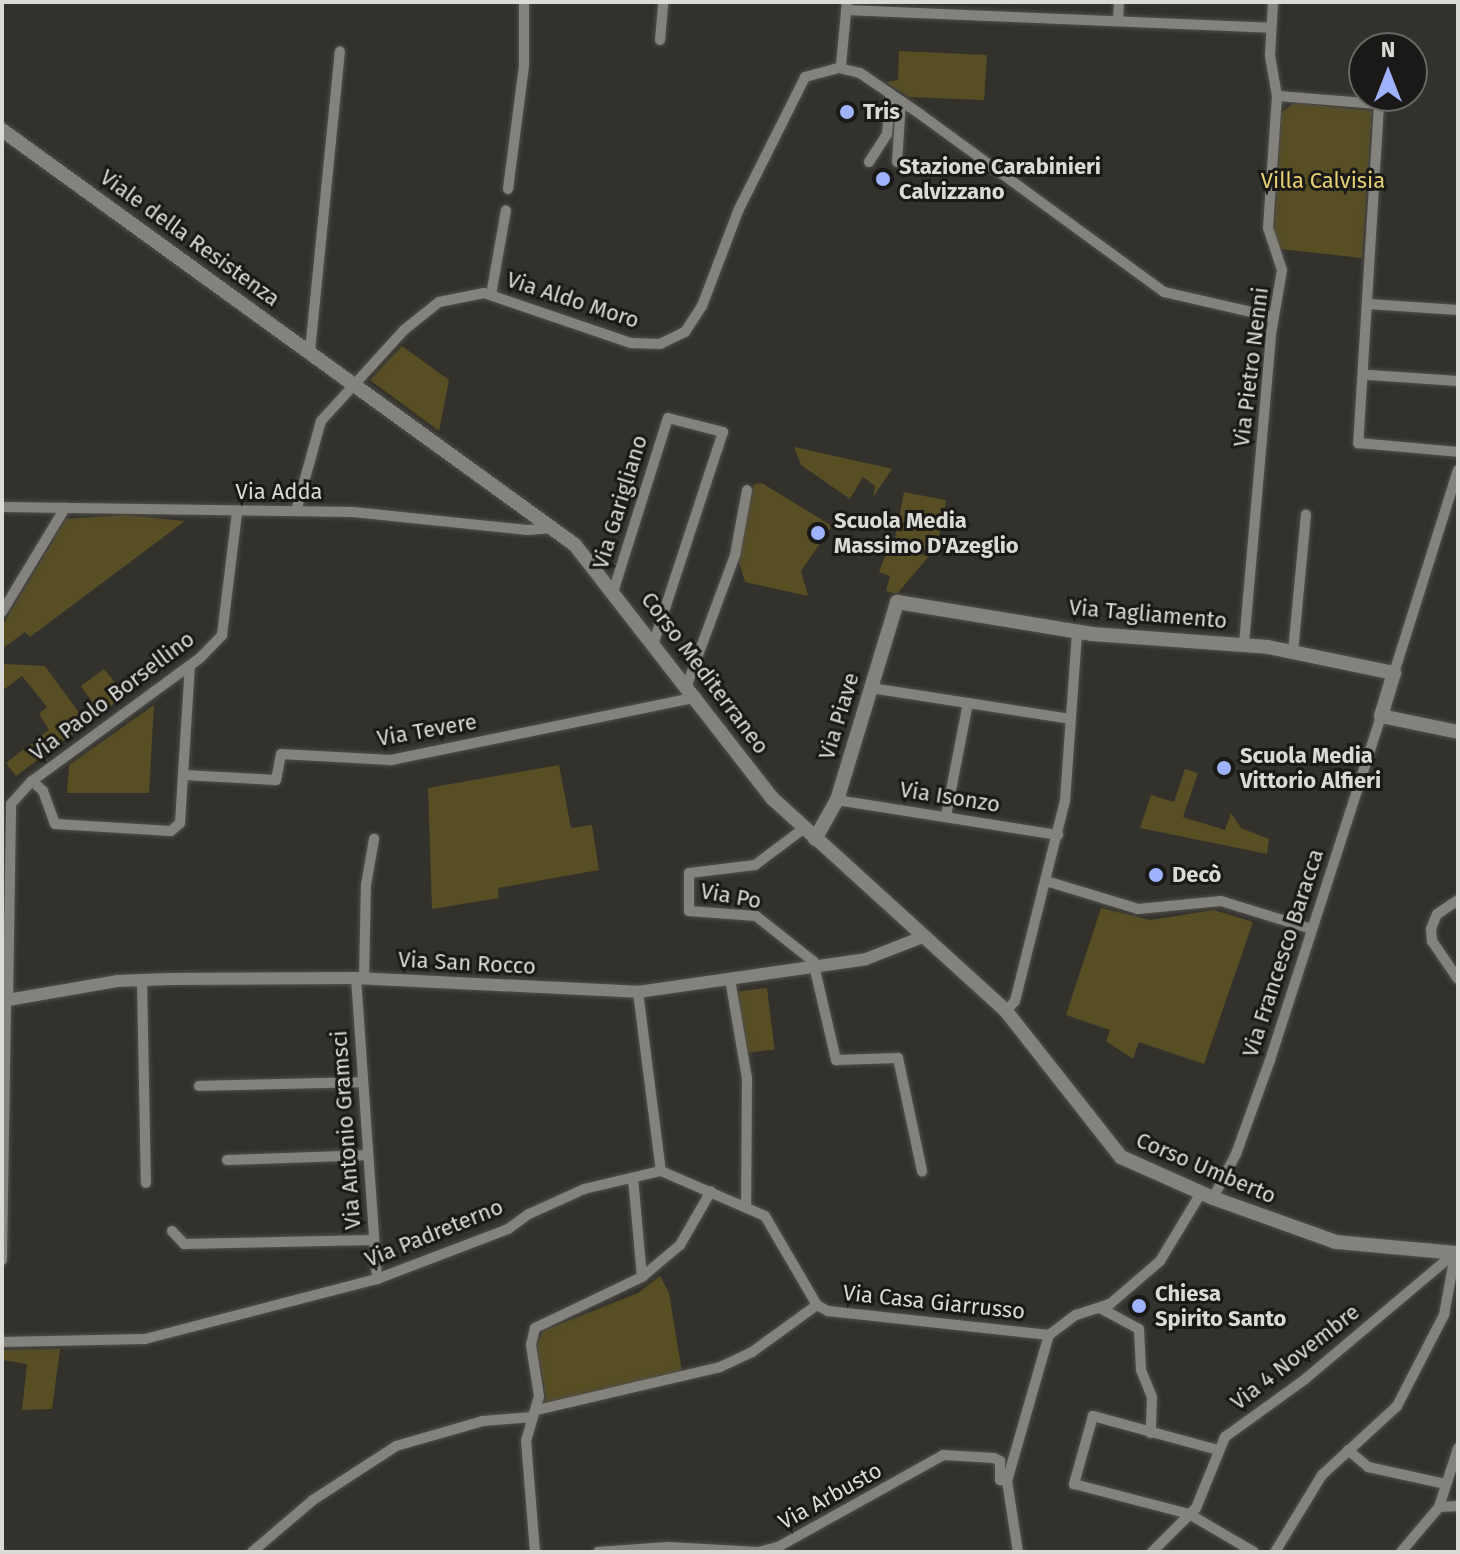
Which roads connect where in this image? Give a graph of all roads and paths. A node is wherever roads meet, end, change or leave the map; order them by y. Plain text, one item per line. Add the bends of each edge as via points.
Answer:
1 (524, 2) edge
2 (663, 2) edge
3 (945, 2) edge
4 (1119, 2) edge
5 (1273, 2) edge
6 (846, 6) edge
7 (944, 15) junction
8 (1118, 20) junction
9 (1271, 28) junction
10 (660, 40) dead end
11 (340, 51) dead end
12 (841, 67) junction
13 (1277, 96) junction
14 (896, 98) junction
15 (2, 130) edge
16 (869, 162) dead end
17 (897, 162) dead end
18 (508, 189) dead end
19 (506, 210) dead end
20 (491, 295) junction
21 (1368, 304) junction
22 (1458, 310) edge
23 (1273, 317) junction
24 (310, 351) junction
25 (1365, 373) junction
26 (353, 381) junction
27 (1458, 381) edge
28 (1458, 452) edge
29 (1458, 470) edge
30 (747, 490) dead end
31 (2, 507) edge
32 (65, 508) junction
33 (296, 511) junction
34 (237, 513) junction
35 (1306, 515) dead end
36 (554, 528) junction
37 (614, 589) junction
38 (897, 602) joint
39 (2, 612) edge
40 (1077, 632) junction
41 (654, 642) junction
42 (1244, 644) junction
43 (1293, 652) junction
44 (190, 666) junction
45 (1394, 673) junction
46 (871, 688) junction
47 (692, 691) junction
48 (968, 703) junction
49 (1381, 716) junction
50 (1070, 719) junction
51 (1458, 732) edge
52 (184, 775) junction
53 (32, 781) junction
54 (837, 800) junction
55 (946, 816) junction
56 (803, 829) junction
57 (1058, 835) junction
58 (374, 839) dead end
59 (815, 839) junction
60 (1046, 881) junction
61 (1458, 900) edge
62 (1312, 929) junction
63 (925, 936) junction
64 (818, 967) junction
65 (360, 978) junction
66 (730, 979) junction
67 (1458, 979) edge
68 (142, 980) junction
69 (638, 992) junction
70 (5, 1000) edge
71 (1006, 1011) junction
72 (362, 1082) junction
73 (199, 1086) dead end
74 (367, 1155) junction
75 (227, 1160) dead end
76 (661, 1171) junction
77 (922, 1171) dead end
78 (633, 1178) junction
79 (146, 1183) dead end
80 (711, 1191) junction
81 (1207, 1196) junction
82 (746, 1207) junction
83 (172, 1231) dead end
84 (373, 1240) junction
85 (1457, 1253) edge
86 (2, 1260) edge
87 (642, 1277) junction
88 (377, 1279) junction
89 (817, 1305) junction
90 (1098, 1308) junction
91 (1049, 1335) junction
92 (2, 1342) edge
93 (535, 1413) junction
94 (1151, 1433) junction
95 (1458, 1448) edge
96 (1218, 1450) junction
97 (1348, 1450) junction
98 (1007, 1481) junction
99 (1446, 1484) junction
100 (1458, 1506) edge
101 (1439, 1507) junction
102 (1189, 1514) junction
103 (698, 1550) edge
104 (252, 1552) edge
105 (535, 1552) edge
106 (598, 1552) edge
107 (1018, 1552) edge
108 (1152, 1552) edge
109 (1254, 1552) edge
110 (1275, 1552) edge
111 (1401, 1552) edge

1 - 18 street via 524,66
2 - 10 street
3 - 7 street
4 - 8 street
5 - 9 street, Via Pietro Nenni
6 - 7 street
6 - 12 street
7 - 8 street
8 - 9 street
9 - 13 street, Via Pietro Nenni via 1271,79
11 - 24 street
12 - 14 street via 860,73
12 - 20 street, Via Aldo Moro via 805,77 738,211 702,306 685,332 660,344 631,343
13 - 21 street via 1379,104
13 - 23 street, Via Pietro Nenni via 1268,228 1282,270 1281,301
14 - 16 street via 887,134
14 - 17 street
14 - 23 street via 1164,292
15 - 24 main road, Viale della Resistenza
19 - 20 street
20 - 26 street, Via Aldo Moro via 454,296 430,307
21 - 22 street
21 - 25 street
23 - 42 street, Via Pietro Nenni
24 - 26 main road, Viale della Resistenza
25 - 27 street
25 - 28 street via 1358,443
26 - 33 street, Via Aldo Moro via 314,435
26 - 36 main road, Corso Mediterraneo
29 - 45 street
30 - 47 street via 735,555
31 - 32 street, Via Adda
32 - 34 street, Via Adda
32 - 39 street
33 - 34 street, Via Adda
33 - 36 street, Via Adda via 411,514 501,527
34 - 44 street, Via Paolo Borsellino via 222,635
35 - 43 street
36 - 37 main road, Corso Mediterraneo
37 - 41 main road, Corso Mediterraneo
37 - 41 street, Via Garigliano via 668,418 723,432
38 - 40 main road, Via Tagliamento
38 - 46 main road, Via Piave
40 - 42 main road, Via Tagliamento
40 - 50 street
41 - 47 main road, Corso Mediterraneo
42 - 43 main road, Via Tagliamento
43 - 45 main road, Via Tagliamento
44 - 52 street
44 - 53 street, Via Paolo Borsellino
45 - 49 main road
46 - 48 street
46 - 54 main road, Via Piave
47 - 52 street, Via Tevere via 391,760 281,754 276,780
47 - 56 main road, Corso Mediterraneo via 772,798
48 - 50 street
48 - 55 street
49 - 51 main road
49 - 62 street, Via Francesco Baracca
50 - 57 street
52 - 53 street via 180,823 159,833 55,824 43,791
53 - 70 street, Via Paolo Borsellino via 11,804 8,820
54 - 55 street, Via Isonzo
54 - 59 main road, Via Piave
55 - 57 street, Via Isonzo
56 - 59 main road, Corso Mediterraneo
56 - 64 street, Via Po via 755,865 689,873 689,911 756,916
57 - 60 street
58 - 65 street, Via Antonio Gramsci
59 - 63 main road, Corso Mediterraneo
60 - 62 street via 1138,909 1221,901
60 - 71 street via 1015,1001
61 - 67 street via 1437,914 1431,929 1432,941
62 - 81 street, Via Francesco Baracca via 1236,1154
63 - 64 street, Via San Rocco via 866,959
63 - 71 main road, Corso Mediterraneo
64 - 66 street, Via San Rocco
64 - 77 street via 836,1060 898,1058
65 - 68 street, Via San Rocco
65 - 69 street, Via San Rocco
65 - 72 street, Via Antonio Gramsci
66 - 69 street, Via San Rocco
66 - 82 street via 747,1078
68 - 70 street, Via San Rocco
68 - 79 street
69 - 76 street
70 - 86 street, Via Paolo Borsellino
71 - 81 main road, Corso Umberto via 1049,1061 1106,1144 1146,1170
72 - 73 street
72 - 74 street, Via Antonio Gramsci
74 - 75 street
74 - 84 street, Via Antonio Gramsci
76 - 78 street, Via Padreterno
76 - 80 street
78 - 87 street
78 - 88 street, Via Padreterno via 584,1189 508,1229
80 - 82 street
80 - 87 street via 680,1245
81 - 85 main road, Corso Umberto via 1336,1242
81 - 90 street, Via Francesco Baracca via 1160,1261 1110,1304
82 - 89 street via 765,1216 779,1233
83 - 84 street via 184,1244
84 - 88 street, Via Antonio Gramsci
85 - 96 street, Via 4 Novembre via 1304,1380 1225,1437
85 - 97 street via 1444,1315 1397,1406
87 - 93 street via 535,1328
88 - 92 street, Via Padreterno via 145,1339
89 - 91 street, Via Casa Giarrusso via 908,1322
89 - 93 street via 752,1352 720,1367
90 - 91 street, Via Francesco Baracca via 1076,1315
90 - 94 street via 1139,1329 1141,1370 1152,1397
91 - 98 street
93 - 104 street via 483,1421 396,1446 313,1500
93 - 105 street via 526,1441
94 - 96 street
94 - 102 street via 1093,1416 1074,1484
95 - 99 street
96 - 102 street, Via 4 Novembre
97 - 99 street via 1368,1467
97 - 110 street via 1322,1475
98 - 103 street, Via Arbusto via 1000,1480 1000,1461 994,1458 943,1455 778,1547 758,1552
98 - 107 street
99 - 101 street
100 - 101 street
101 - 111 street
102 - 108 street, Via 4 Novembre
102 - 109 street
103 - 106 street, Via Arbusto

